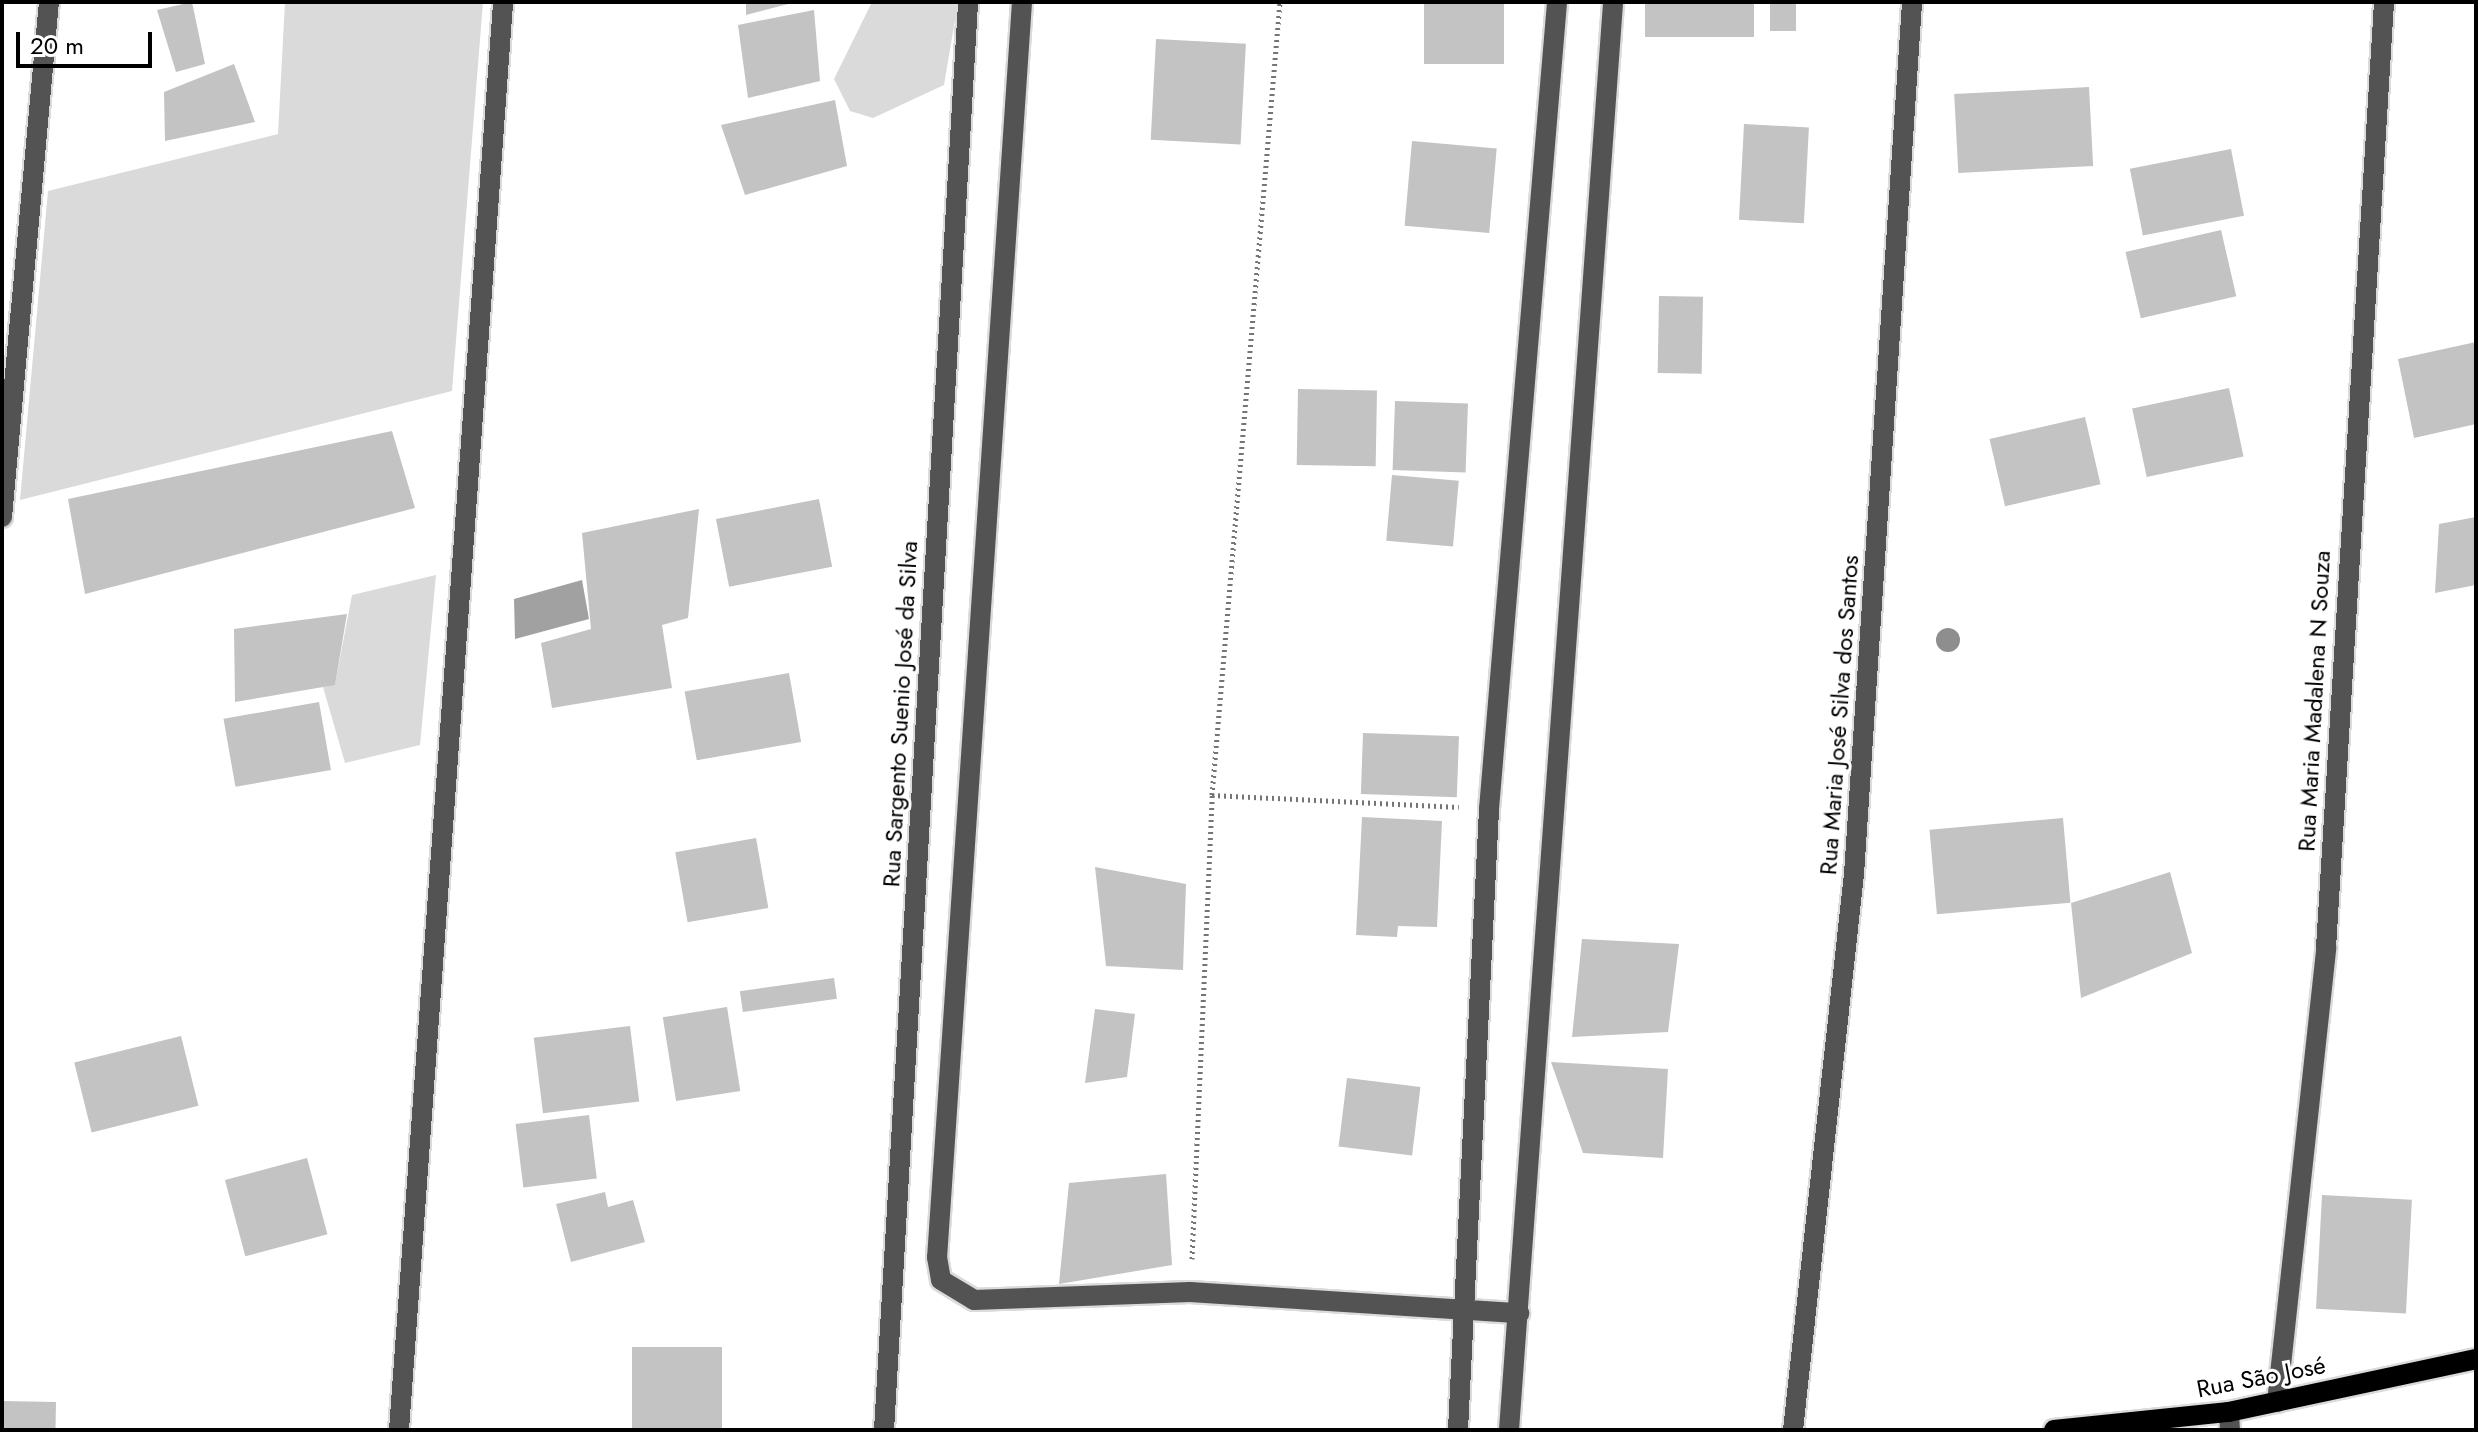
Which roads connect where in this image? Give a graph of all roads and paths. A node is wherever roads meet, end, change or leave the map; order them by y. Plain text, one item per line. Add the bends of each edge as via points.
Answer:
1 (49, 2) edge
2 (503, 2) edge
3 (968, 2) edge
4 (1022, 2) edge
5 (1280, 2) edge
6 (1557, 2) edge
7 (1613, 2) edge
8 (1912, 2) edge
9 (2384, 2) edge
10 (2, 517) edge
11 (1212, 795) junction
12 (1489, 809) junction
13 (1190, 1292) junction
14 (1461, 1311) junction
15 (1519, 1313) junction
16 (2476, 1359) edge
17 (2277, 1402) junction
18 (2229, 1421) edge
19 (399, 1430) edge
20 (884, 1430) edge
21 (1458, 1430) edge
22 (1509, 1430) edge
23 (1793, 1430) edge
24 (2054, 1430) edge

1 - 10 street
2 - 19 street
3 - 20 street, Rua Sargento Suenio José da Silva
4 - 13 street via 937,1257 941,1280 974,1300
5 - 11 path
6 - 12 street
7 - 15 street
8 - 23 street, Rua Maria José Silva dos Santos via 1854,874
9 - 17 street, Rua Maria Madalena N Souza via 2326,948
11 - 12 path
11 - 13 path
12 - 14 street
13 - 14 street
14 - 15 street
14 - 21 street
15 - 22 street
16 - 17 main road, Rua São José
17 - 18 main road, Rua São José
18 - 24 main road, Rua São José

